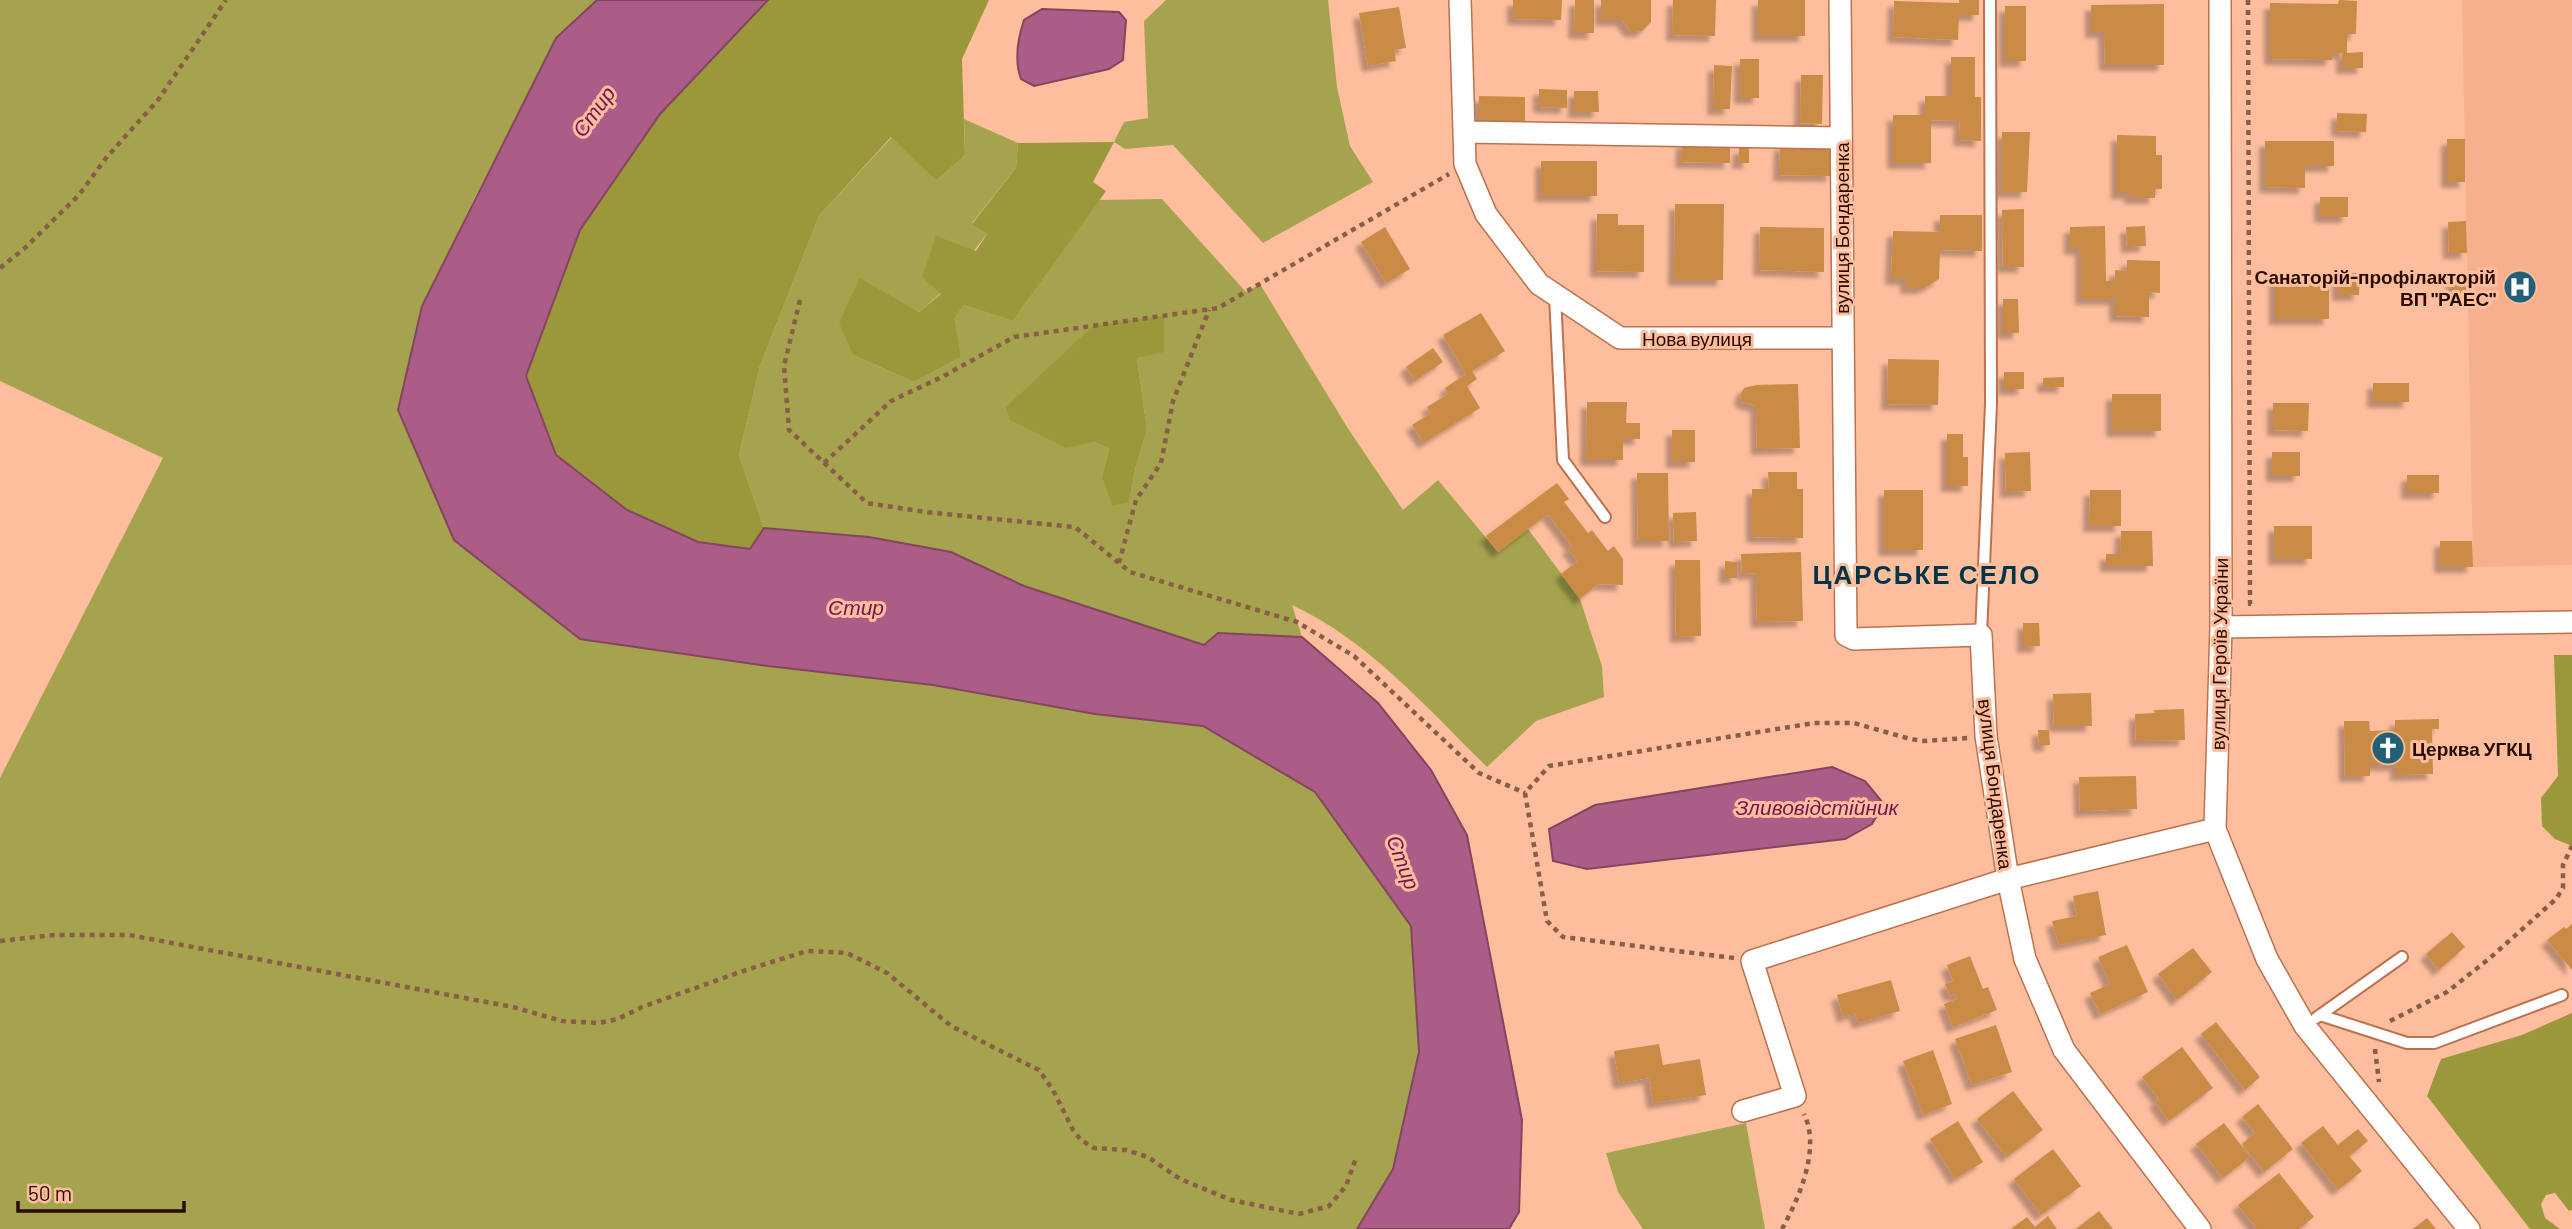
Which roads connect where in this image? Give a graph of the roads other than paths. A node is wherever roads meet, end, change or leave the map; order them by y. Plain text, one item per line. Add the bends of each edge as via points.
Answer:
1 (1460, 0) edge
2 (1840, 0) edge
3 (1990, 0) edge
4 (2220, 0) edge
5 (1464, 132) junction
6 (1841, 138) junction
7 (1555, 296) junction
8 (1842, 338) junction
9 (1605, 517) dead end
10 (2572, 622) edge
11 (2221, 627) junction
12 (1981, 635) junction
13 (2215, 829) junction
14 (2008, 878) junction
15 (2402, 957) dead end
16 (2562, 996) dead end
17 (2312, 1020) junction
18 (1744, 1111) dead end
19 (2200, 1229) edge
20 (2469, 1229) edge

1 - 5 street, Нова вулиця
2 - 6 street, вулиця Бондаренка
3 - 12 lane via 1991,404
4 - 11 street, вулиця Героїв України
5 - 6 street
5 - 7 street, Нова вулиця via 1465,164 1486,214 1539,284
6 - 8 street, вулиця Бондаренка
7 - 8 street, Нова вулиця via 1620,338
7 - 9 lane via 1563,460
8 - 12 street, вулиця Бондаренка via 1846,635 1854,639
10 - 11 street
11 - 13 street, вулиця Героїв України
12 - 14 street, вулиця Бондаренка via 1986,736
13 - 14 street
13 - 17 street, вулиця Героїв України via 2267,960
14 - 18 street via 1752,961 1795,1096
14 - 19 street, вулиця Бондаренка via 2025,959 2064,1050
15 - 17 lane
16 - 17 lane via 2434,1043 2407,1043
17 - 20 street, вулиця Героїв України

